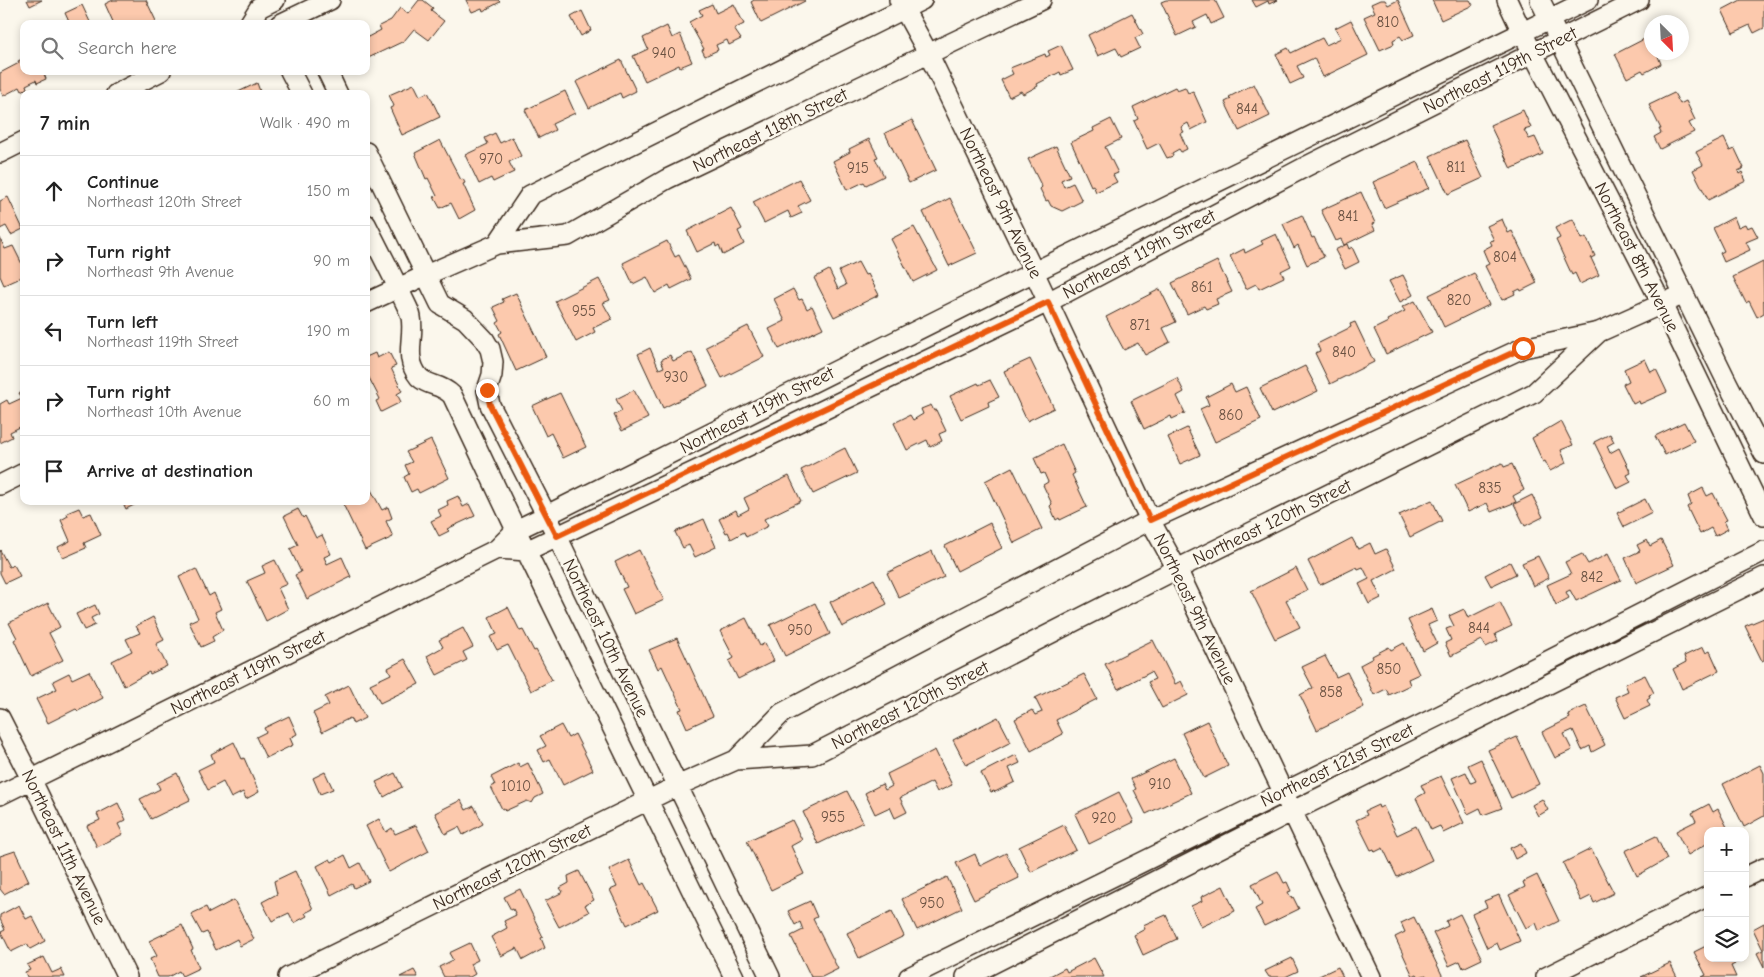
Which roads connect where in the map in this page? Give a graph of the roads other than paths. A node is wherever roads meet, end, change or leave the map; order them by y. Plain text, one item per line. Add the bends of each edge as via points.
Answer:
1 (330, 0) edge
2 (922, 0) edge
3 (1041, 0) edge
4 (1507, 0) edge
5 (1540, 0) edge
6 (1588, 0) edge
7 (1639, 0) edge
8 (901, 4) edge
9 (264, 8) edge
10 (299, 13) edge
11 (1550, 19) junction
12 (253, 20) edge
13 (287, 20) edge
14 (1522, 32) junction
15 (1560, 40) junction
16 (928, 53) junction
17 (1534, 54) junction
18 (153, 75) edge
19 (292, 75) edge
20 (329, 75) edge
21 (124, 90) edge
22 (300, 90) edge
23 (336, 90) edge
24 (20, 143) edge
25 (0, 153) edge
26 (370, 160) edge
27 (370, 232) edge
28 (497, 244) junction
29 (1034, 272) junction
30 (426, 274) junction
31 (398, 288) junction
32 (1684, 294) junction
33 (370, 302) edge
34 (1048, 302) junction
35 (1662, 304) junction
36 (1599, 332) junction
37 (1764, 454) edge
38 (20, 475) edge
39 (0, 485) edge
40 (547, 515) junction
41 (1764, 516) edge
42 (1150, 520) junction
43 (516, 530) junction
44 (557, 536) junction
45 (497, 549) junction
46 (526, 551) junction
47 (1764, 551) edge
48 (1177, 569) junction
49 (1764, 577) edge
50 (0, 718) edge
51 (736, 760) junction
52 (31, 779) junction
53 (677, 786) junction
54 (1283, 791) junction
55 (0, 795) edge
56 (647, 800) junction
57 (1293, 811) junction
58 (1764, 868) edge
59 (1749, 875) edge
60 (1704, 898) edge
61 (127, 977) edge
62 (288, 977) edge
63 (734, 977) edge
64 (770, 977) edge
65 (908, 977) edge
66 (966, 977) edge
67 (1371, 977) edge
68 (1546, 977) edge

1 - 10 street
2 - 8 street
3 - 16 street, Northeast 118th Street
4 - 14 street, Northeast 8th Avenue
5 - 11 street, Northeast 8th Avenue
6 - 11 street, Northeast 119th Street
7 - 15 street, Northeast 119th Street
8 - 16 street, Northeast 9th Avenue
8 - 28 street via 530,195
9 - 12 street
10 - 13 street
11 - 14 street, Northeast 119th Street
11 - 15 street, Northeast 8th Avenue
14 - 17 street, Northeast 8th Avenue
14 - 29 street, Northeast 119th Street
15 - 17 street, Northeast 119th Street
15 - 32 street, Northeast 8th Avenue
16 - 28 street, Northeast 118th Street via 667,180 568,236
16 - 29 street, Northeast 9th Avenue
17 - 34 street, Northeast 119th Street via 1307,166
17 - 35 street, Northeast 8th Avenue
18 - 21 street
19 - 22 street
20 - 23 street
24 - 25 street
26 - 30 street, Northeast 10th Avenue
27 - 31 street, Northeast 10th Avenue
28 - 30 street, Northeast 118th Street
29 - 34 street, Northeast 9th Avenue
29 - 40 street, Northeast 119th Street
30 - 31 street, Northeast 118th Street
30 - 40 street, Northeast 10th Avenue via 440,304 465,319 490,349 493,362 487,390 490,405
31 - 33 street, Northeast 118th Street
31 - 43 street, Northeast 10th Avenue via 411,318 411,360 416,371 428,384 445,388 452,395
32 - 35 street, Northeast 120th Street
32 - 37 street, Northeast 8th Avenue
34 - 42 street, Northeast 9th Avenue
34 - 44 street, Northeast 119th Street
35 - 36 street, Northeast 120th Street
35 - 41 street, Northeast 8th Avenue
36 - 42 street, Northeast 120th Street via 1523,348
36 - 48 street, Northeast 120th Street via 1534,393
38 - 39 street
40 - 43 street, Northeast 119th Street
40 - 44 street, Northeast 10th Avenue
42 - 48 street, Northeast 9th Avenue
42 - 51 street, Northeast 120th Street via 782,713
43 - 45 street, Northeast 119th Street
43 - 46 street, Northeast 10th Avenue
44 - 46 street, Northeast 119th Street
44 - 53 street, Northeast 10th Avenue
45 - 46 street, Northeast 119th Street
45 - 52 street, Northeast 119th Street
46 - 56 street, Northeast 10th Avenue
47 - 54 street, Northeast 121st Street via 1463,704
48 - 51 street, Northeast 120th Street via 812,755
48 - 54 street, Northeast 9th Avenue
49 - 57 street, Northeast 121st Street
50 - 52 street, Northeast 11th Avenue
51 - 53 street, Northeast 120th Street
52 - 55 street, Northeast 119th Street
52 - 61 street, Northeast 11th Avenue
53 - 56 street, Northeast 120th Street
53 - 64 street, Northeast 10th Avenue
54 - 57 street, Northeast 9th Avenue
54 - 65 street, Northeast 121st Street
56 - 62 street, Northeast 120th Street
56 - 63 street, Northeast 10th Avenue
57 - 66 street, Northeast 121st Street
57 - 67 street, Northeast 9th Avenue
58 - 59 street
60 - 68 street

